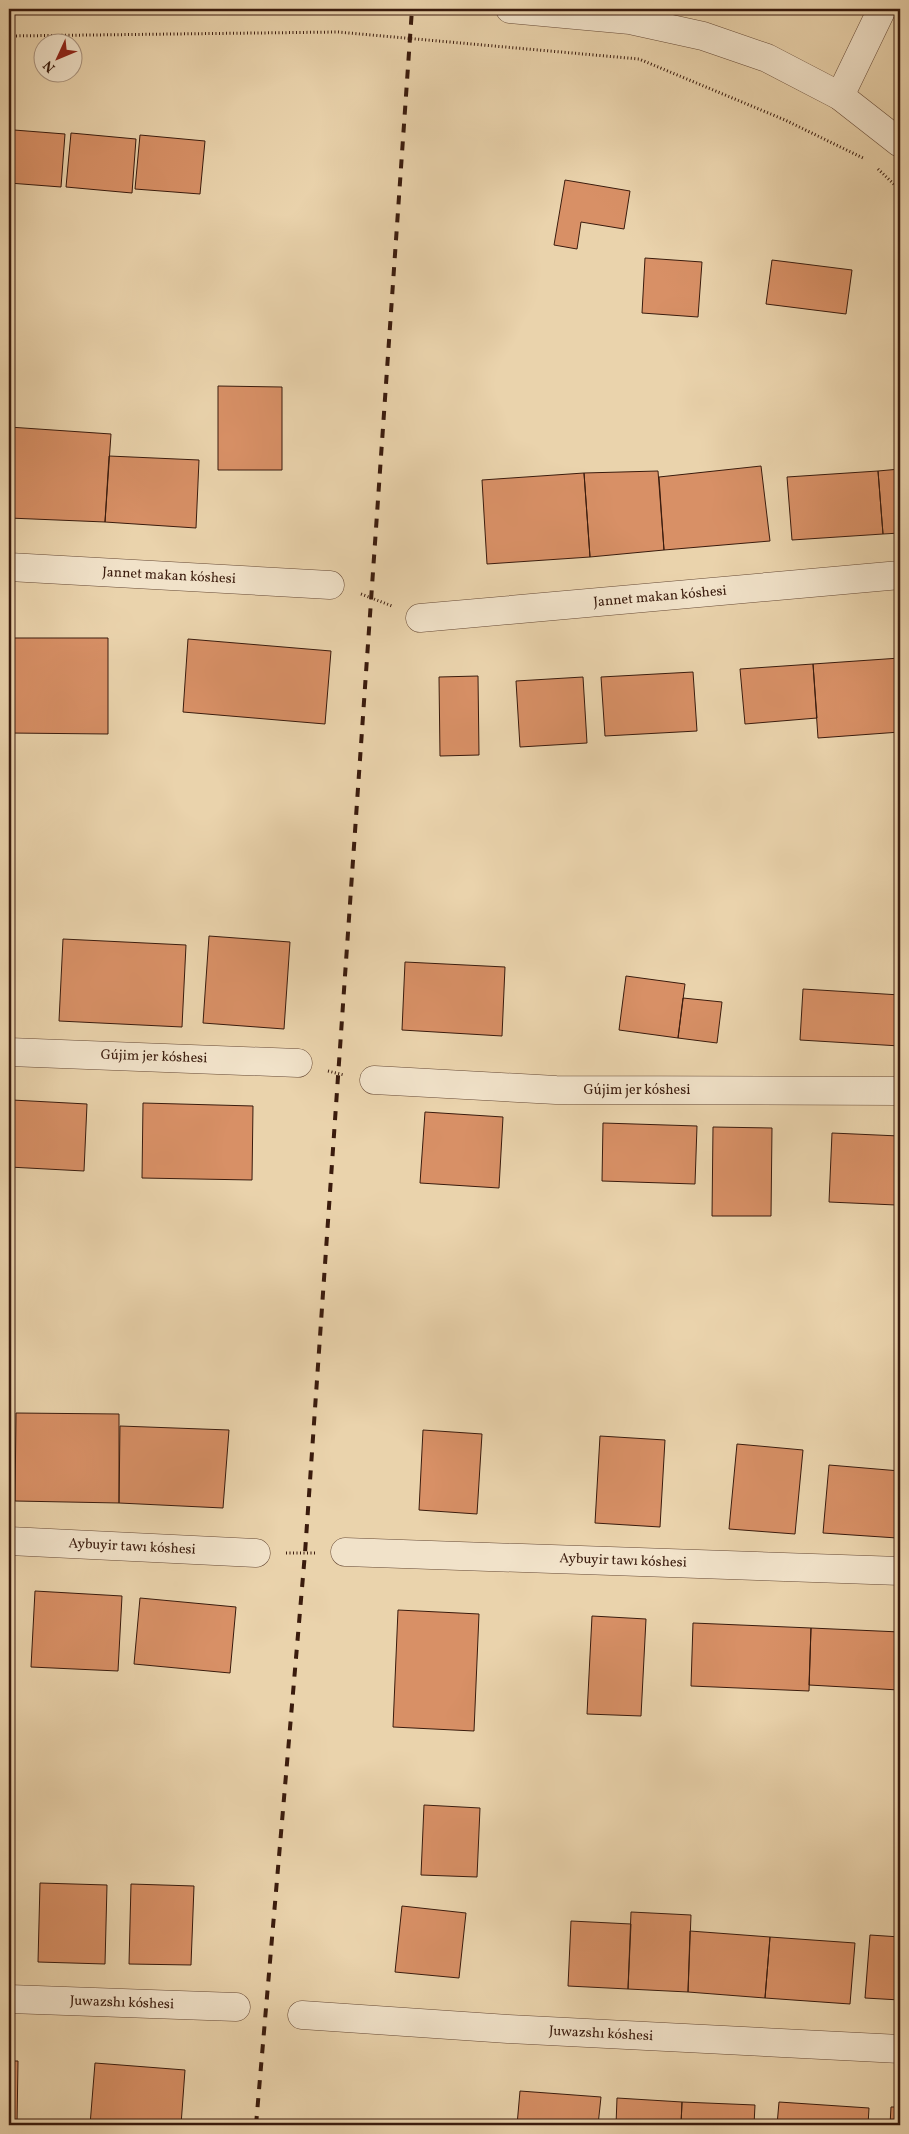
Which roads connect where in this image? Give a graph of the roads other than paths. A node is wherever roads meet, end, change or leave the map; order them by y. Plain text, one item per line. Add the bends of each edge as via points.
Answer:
1 (510, 9) edge
2 (882, 9) edge
3 (840, 96) junction
4 (900, 143) edge
5 (9, 567) edge
6 (900, 575) edge
7 (330, 585) road end
8 (420, 618) road end
9 (9, 1052) edge
10 (298, 1063) road end
11 (374, 1080) road end
12 (900, 1091) edge
13 (9, 1541) edge
14 (345, 1552) road end
15 (256, 1553) road end
16 (900, 1571) edge
17 (9, 1999) edge
18 (236, 2007) dead end
19 (302, 2015) dead end
20 (900, 2050) edge

1 - 3 street via 630,20 703,36 767,58
2 - 3 street
3 - 4 street
5 - 7 street, Jannet makan kóshesi
6 - 8 street, Jannet makan kóshesi
9 - 10 street, Gújim jer kóshesi
11 - 12 street, Gújim jer kóshesi via 556,1090
13 - 15 street, Aybuyir tawı kóshesi
14 - 16 street, Aybuyir tawı kóshesi
17 - 18 street, Juwazshı kóshesi
19 - 20 street, Juwazshı kóshesi

